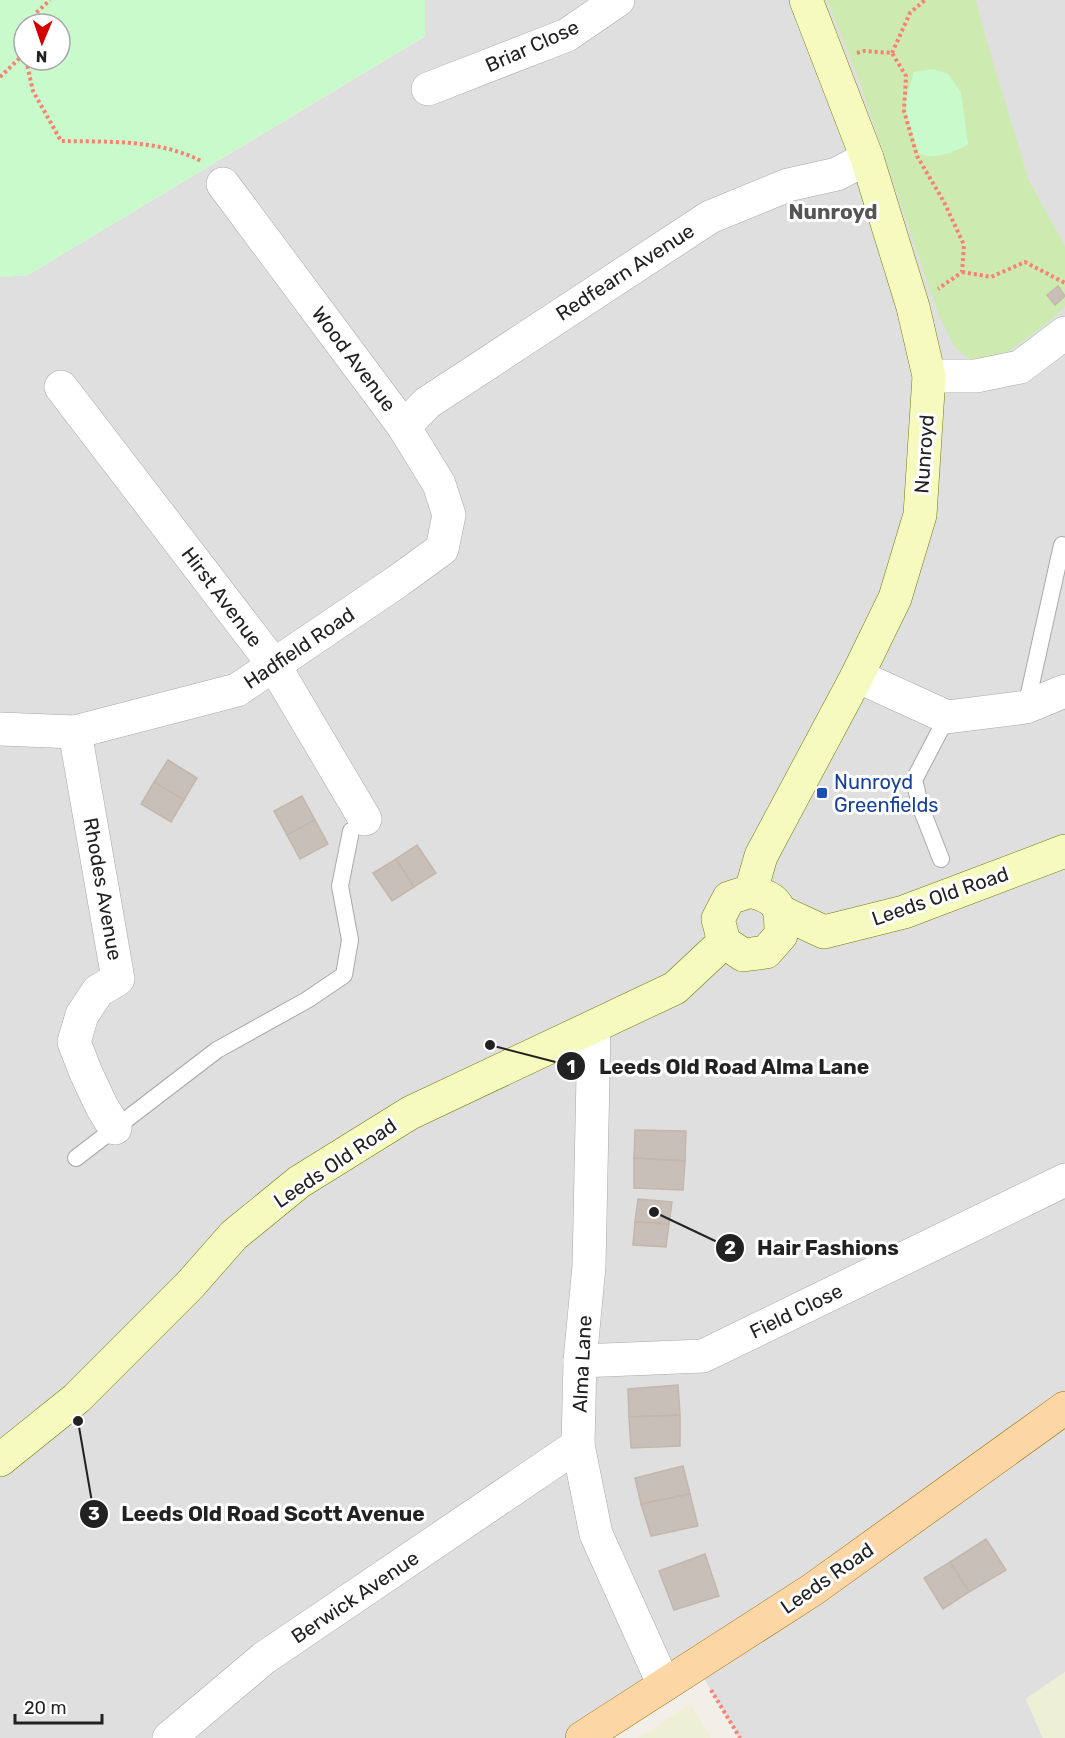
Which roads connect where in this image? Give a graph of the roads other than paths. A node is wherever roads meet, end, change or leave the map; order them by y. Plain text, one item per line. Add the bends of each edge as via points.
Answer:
1 (618, 0) edge
2 (806, 0) edge
3 (428, 89) dead end
4 (867, 158) junction
5 (223, 184) road end
6 (1065, 333) edge
7 (929, 376) junction
8 (61, 387) dead end
9 (404, 426) junction
10 (1062, 546) dead end
11 (442, 549) joint
12 (274, 665) junction
13 (857, 676) junction
14 (1065, 691) edge
15 (1026, 707) junction
16 (947, 717) junction
17 (0, 729) edge
18 (75, 732) junction
19 (366, 821) joint
20 (1065, 851) edge
21 (941, 859) dead end
22 (751, 891) junction
23 (781, 912) junction
24 (724, 942) junction
25 (594, 1028) junction
26 (115, 1128) junction
27 (76, 1158) dead end
28 (1065, 1180) edge
29 (580, 1361) junction
30 (1065, 1408) edge
31 (578, 1445) junction
32 (0, 1460) edge
33 (664, 1685) junction
34 (169, 1738) edge
35 (582, 1738) edge

1 - 3 street, Briar Close via 567,35 468,59
2 - 4 street, Nunroyd
4 - 7 street, Nunroyd via 913,307
4 - 9 street, Redfearn Avenue via 837,174 788,185 710,217 427,403
5 - 9 street, Wood Avenue
6 - 7 street via 1020,367 976,376
7 - 13 street, Nunroyd via 920,515 895,598
8 - 12 street, Hirst Avenue
9 - 11 street, Wood Avenue via 439,484 449,515
10 - 15 lane
11 - 12 street, Hadfield Road
12 - 18 street, Hadfield Road via 237,690
12 - 19 street, Hirst Avenue
13 - 16 street
13 - 22 street, Nunroyd via 761,856
14 - 15 street
15 - 16 street
16 - 21 lane via 914,780
17 - 18 street, Hadfield Road
18 - 26 street, Rhodes Avenue via 118,979 98,991 82,1015 74,1042
19 - 26 lane via 340,886 350,940 344,975 217,1050
20 - 23 street, Leeds Old Road via 904,912 824,932
22 - 23 street, Leeds Old Road via 770,897
22 - 24 street via 729,898 717,920
23 - 24 street via 781,935 766,952 743,955
24 - 25 street, Leeds Old Road via 675,988
25 - 29 street, Alma Lane via 589,1266
25 - 32 street, Leeds Old Road via 411,1113 299,1182 234,1235 77,1398
26 - 27 lane
28 - 29 street, Field Close via 703,1356
29 - 31 street, Alma Lane
30 - 33 main road, Leeds Road via 812,1590
31 - 33 street, Alma Lane via 596,1534
31 - 34 street, Berwick Avenue via 264,1658
33 - 35 main road, Leeds Road

